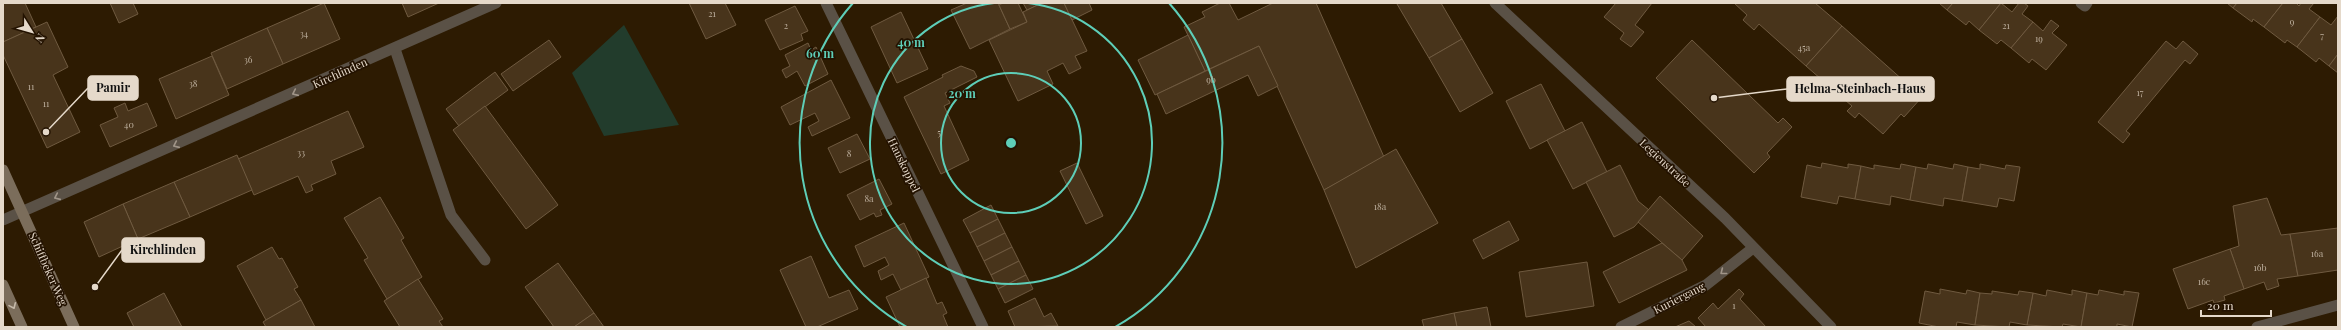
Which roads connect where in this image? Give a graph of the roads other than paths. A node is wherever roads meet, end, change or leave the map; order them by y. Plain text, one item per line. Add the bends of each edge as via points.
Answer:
1 (496, 3) edge
2 (826, 3) edge
3 (1495, 3) edge
4 (2080, 3) edge
5 (2087, 3) edge
6 (395, 49) junction
7 (3, 170) edge
8 (22, 212) junction
9 (3, 220) edge
10 (1753, 248) junction
11 (485, 260) dead end
12 (3, 285) edge
13 (2338, 304) edge
14 (22, 327) edge
15 (74, 327) edge
16 (983, 327) edge
17 (1621, 327) edge
18 (1831, 327) edge
19 (2257, 327) edge

1 - 6 street, Kirchlinden
2 - 16 street, Hauskoppel
3 - 10 street, Legienstraße
4 - 5 street via 2085,6
6 -> 8 street, Kirchlinden
6 - 11 street via 450,215
7 - 8 main road, Schiffbeker Weg
8 - 9 street
8 - 15 main road, Schiffbeker Weg
10 -> 17 street, Kuriergang via 1706,285
10 - 18 street, Legienstraße
12 -> 14 main road
13 - 19 street

